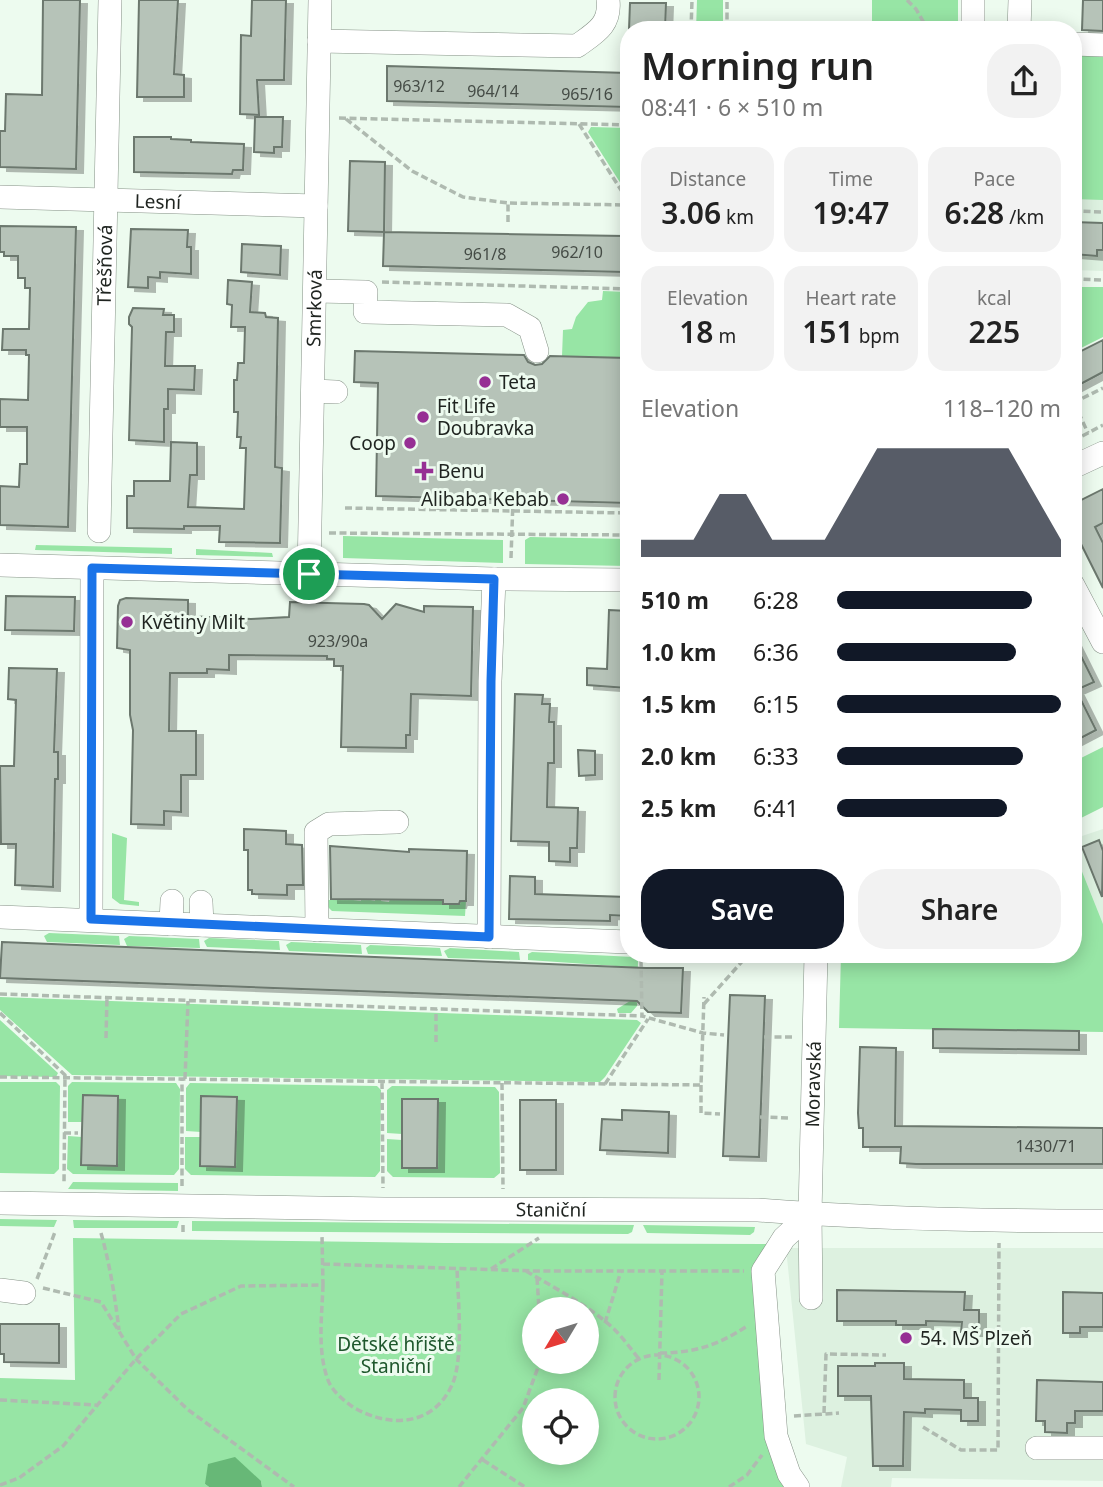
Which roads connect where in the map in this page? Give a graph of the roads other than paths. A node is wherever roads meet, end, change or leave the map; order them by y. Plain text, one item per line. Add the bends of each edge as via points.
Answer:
1 (110, 0) edge
2 (320, 0) edge
3 (608, 0) edge
4 (973, 0) edge
5 (1020, 0) edge
6 (973, 21) edge
7 (1019, 21) edge
8 (319, 41) junction
9 (1082, 44) edge
10 (1103, 45) edge
11 (0, 197) edge
12 (106, 199) junction
13 (316, 206) junction
14 (315, 291) junction
15 (537, 351) dead end
16 (1103, 453) edge
17 (1082, 463) edge
18 (99, 531) dead end
19 (0, 565) edge
20 (92, 568) junction
21 (309, 574) junction
22 (494, 579) junction
23 (620, 580) edge
24 (1082, 602) edge
25 (1103, 642) edge
26 (397, 822) dead end
27 (0, 917) edge
28 (91, 919) junction
29 (317, 930) junction
30 (489, 937) junction
31 (620, 942) edge
32 (816, 963) edge
33 (0, 1203) edge
34 (810, 1214) junction
35 (1103, 1221) edge
36 (32, 1285) road end
37 (0, 1290) edge
38 (811, 1298) dead end
39 (1037, 1448) dead end
40 (1103, 1448) edge
41 (798, 1487) edge

1 - 12 street, Třešňová
2 - 8 street, Smrková
3 - 8 street via 602,28 577,46
4 - 6 street
5 - 7 street
8 - 13 street, Smrková
9 - 10 street
11 - 12 street, Lesní
12 - 13 street, Lesní
12 - 18 street, Třešňová
13 - 14 street, Smrková
14 - 15 street via 366,292 365,312 507,315 530,328
14 - 21 street, Smrková via 325,392
16 - 17 street
19 - 20 street
20 - 21 street
20 - 28 street
21 - 22 street
22 - 23 street
22 - 30 street via 499,681
24 - 25 street
26 - 29 street via 330,824 316,832
27 - 28 street
28 - 29 street via 172,912
29 - 30 street
30 - 31 street
32 - 34 street, Moravská
33 - 34 street, Staniční
34 - 35 street, Staniční
34 - 38 street, Moravská
34 - 41 street via 784,1238 763,1271 775,1427 789,1474
36 - 37 street
39 - 40 street

